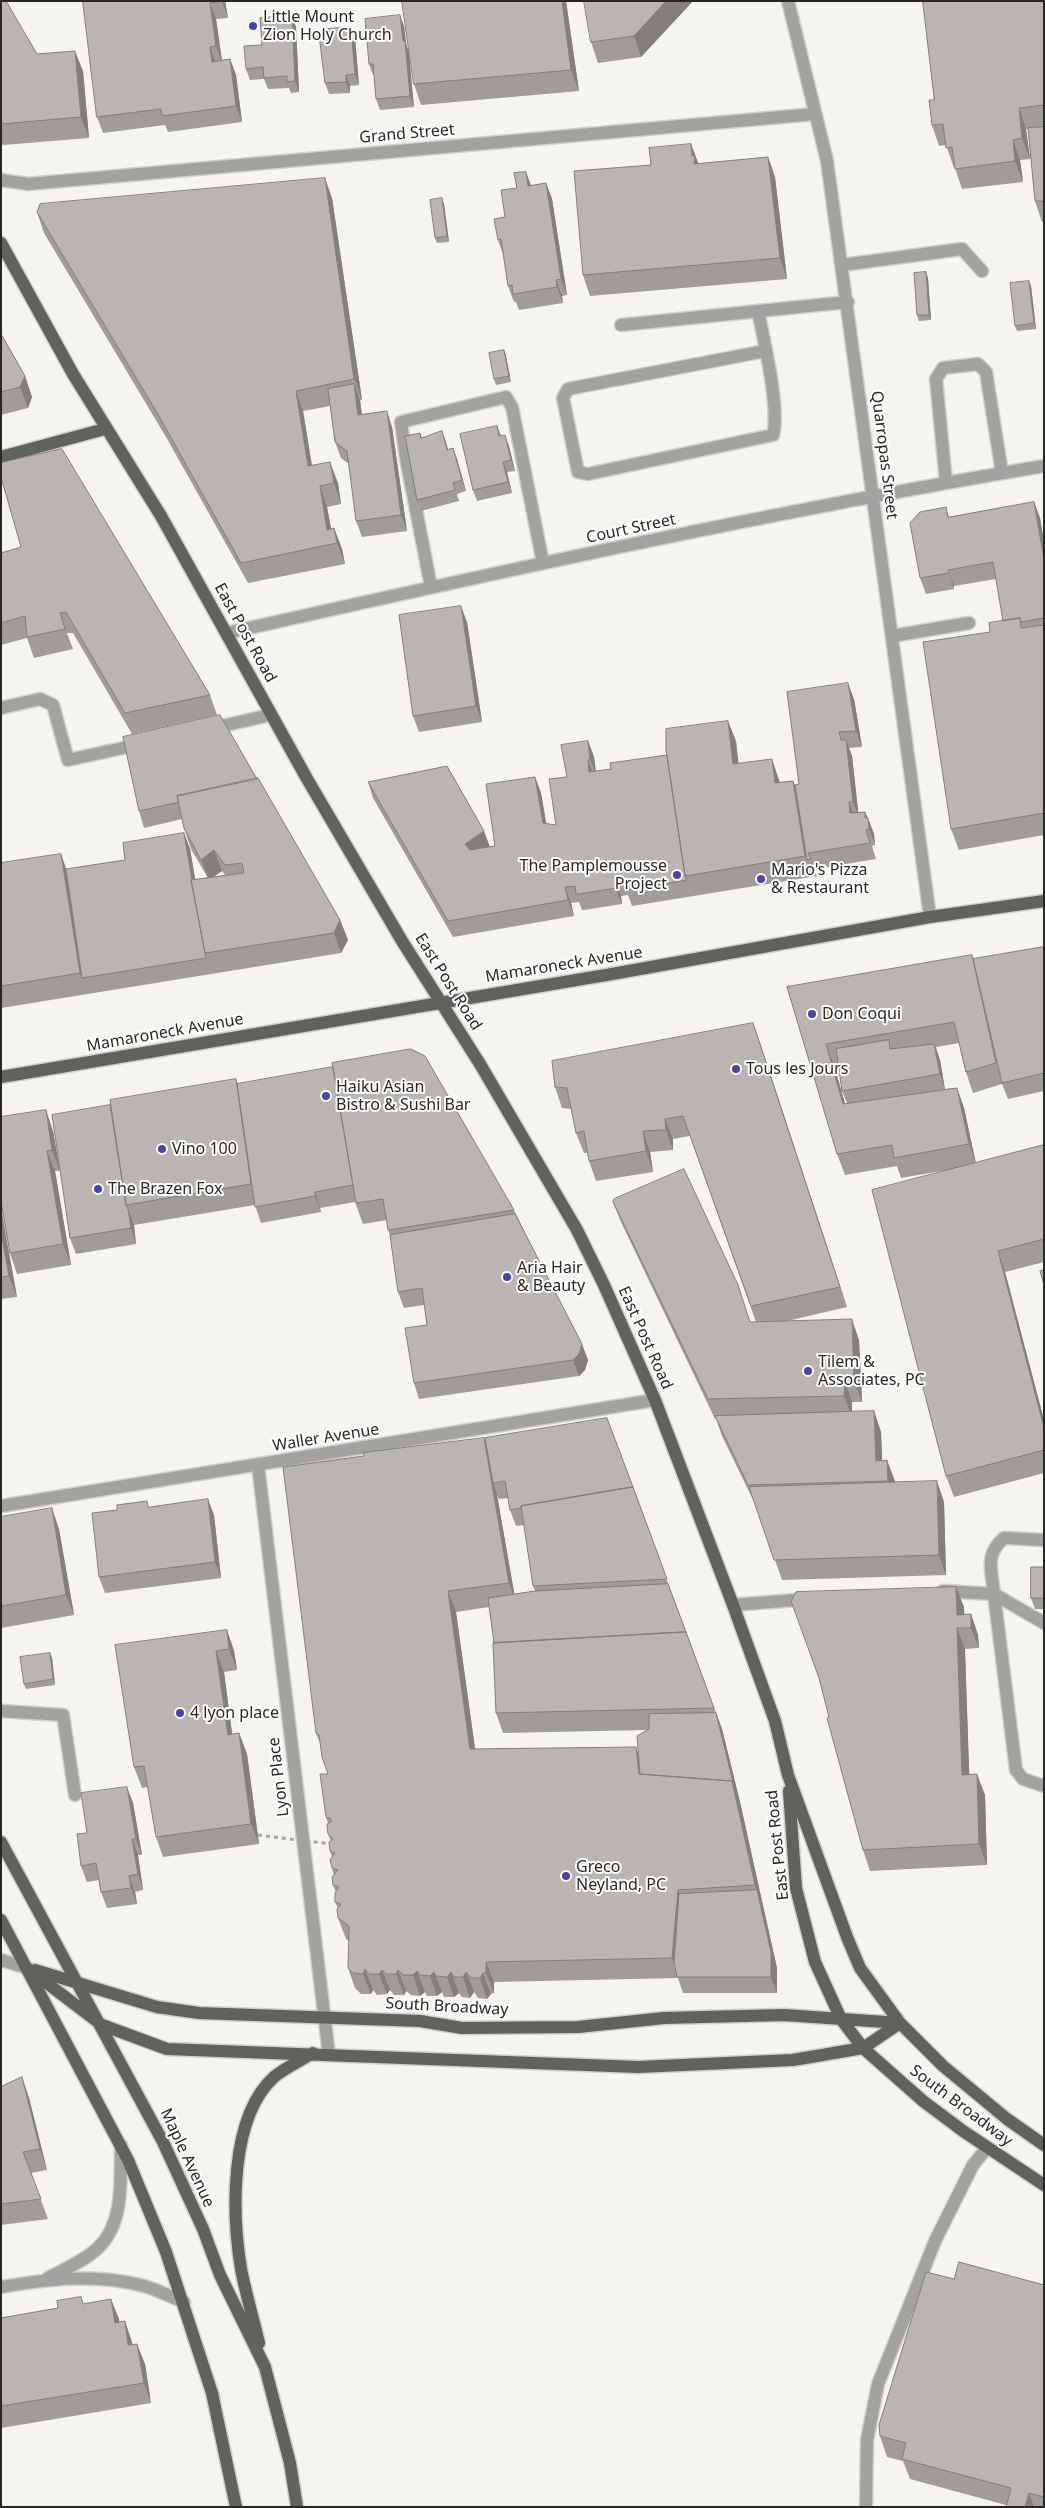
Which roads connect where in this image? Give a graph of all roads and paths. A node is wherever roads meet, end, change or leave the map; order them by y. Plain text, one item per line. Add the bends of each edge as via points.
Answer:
1 (788, 1) edge
2 (815, 114) junction
3 (1, 180) edge
4 (1, 243) edge
5 (842, 265) junction
6 (982, 271) dead end
7 (848, 302) junction
8 (758, 311) junction
9 (621, 325) dead end
10 (765, 351) junction
11 (105, 428) junction
12 (1, 457) edge
13 (1044, 466) edge
14 (1002, 473) junction
15 (946, 482) junction
16 (872, 495) junction
17 (543, 563) junction
18 (431, 587) junction
19 (969, 623) dead end
20 (227, 633) junction
21 (892, 636) junction
22 (1, 708) edge
23 (270, 715) junction
24 (198, 731) edge
25 (151, 742) edge
26 (1044, 901) edge
27 (930, 917) junction
28 (442, 1002) junction
29 (1, 1077) edge
30 (655, 1400) junction
31 (258, 1465) junction
32 (1, 1506) edge
33 (1044, 1540) edge
34 (932, 1592) edge
35 (994, 1594) junction
36 (822, 1598) edge
37 (733, 1605) junction
38 (1044, 1623) edge
39 (1, 1711) edge
40 (788, 1775) junction
41 (1044, 1786) edge
42 (75, 1795) dead end
43 (258, 1835) dead end
44 (1, 1842) edge
45 (334, 1845) edge
46 (1, 1920) edge
47 (1, 1960) edge
48 (27, 1968) junction
49 (79, 1984) junction
50 (325, 2018) junction
51 (841, 2019) junction
52 (900, 2024) junction
53 (102, 2026) junction
54 (863, 2048) junction
55 (313, 2053) junction
56 (329, 2055) junction
57 (121, 2145) junction
58 (1044, 2145) edge
59 (987, 2148) junction
60 (1044, 2185) edge
61 (46, 2280) junction
62 (1, 2287) edge
63 (184, 2302) junction
64 (265, 2367) junction
65 (234, 2506) edge
66 (297, 2507) edge
67 (866, 2507) edge

1 - 2 street, Quarropas Street
2 - 3 street, Grand Street via 28,184
2 - 5 street, Quarropas Street via 827,161
4 - 11 main road, East Post Road
5 - 6 street via 962,249
5 - 7 street, Quarropas Street
7 - 8 street
7 - 16 street, Quarropas Street
8 - 9 street
8 - 10 street
10 - 10 street via 777,422 773,434 588,474 578,472 562,398 568,388
11 - 12 main road
11 - 20 main road, East Post Road via 161,516
13 - 14 street, Court Street
14 - 15 street, Court Street
14 - 15 street via 986,372 978,364 943,368 936,379
15 - 16 street, Court Street
16 - 17 street, Court Street
16 - 21 street, Quarropas Street
17 - 18 street, Court Street
17 - 18 street via 512,407 506,397 401,422
18 - 20 street, Court Street
19 - 21 street
20 - 23 main road, East Post Road
21 - 27 street, Quarropas Street
22 - 25 street via 40,700 53,705 68,760
23 - 24 street
23 - 28 main road, East Post Road via 402,941
26 - 27 main road, Mamaroneck Avenue
27 - 28 main road, Mamaroneck Avenue
28 - 29 main road, Mamaroneck Avenue
28 - 30 main road, East Post Road via 576,1230
30 - 31 street, Waller Avenue
30 - 37 main road, East Post Road
31 - 32 street, Waller Avenue
31 - 50 street, Lyon Place
33 - 35 street via 1004,1538 993,1548 990,1559
34 - 35 street
35 - 38 street
35 - 41 street via 1016,1770 1023,1779
36 - 37 street
37 - 40 main road, East Post Road via 775,1721
39 - 42 street via 63,1716
40 - 51 main road, East Post Road via 796,1888 815,1962
40 - 52 main road, East Post Road via 857,1960
43 - 45 path, bridge
44 - 49 main road, Maple Avenue
46 - 48 main road
47 - 48 street, South Broadway
48 - 49 main road, South Broadway
48 - 53 main road, South Broadway
48 - 57 main road
49 - 50 main road, South Broadway via 157,2008
49 - 53 main road, Maple Avenue
50 - 51 main road, South Broadway via 420,2021 462,2028 578,2027 664,2018 784,2015
50 - 56 street, Lyon Place
51 - 52 main road, South Broadway
51 - 54 main road, East Post Road
52 - 54 main road, South Broadway
52 - 58 main road, South Broadway via 943,2066 1007,2120
53 - 55 main road, South Broadway via 167,2049
53 - 64 main road, Maple Avenue via 163,2142 220,2275
54 - 56 main road, South Broadway via 793,2060 638,2067
54 - 59 main road, South Broadway via 923,2101
55 - 56 main road, South Broadway
55 - 64 main road via 275,2076 268,2084 252,2108 242,2136 236,2220 241,2269
57 - 61 street via 120,2204 108,2234 99,2247 82,2260
57 - 63 main road
59 - 60 main road, South Broadway
59 - 67 street via 973,2165 935,2241 878,2384 867,2440
61 - 62 street
61 - 63 street via 116,2280 146,2286
63 - 65 main road via 212,2393
64 - 66 main road, Maple Avenue via 290,2463

